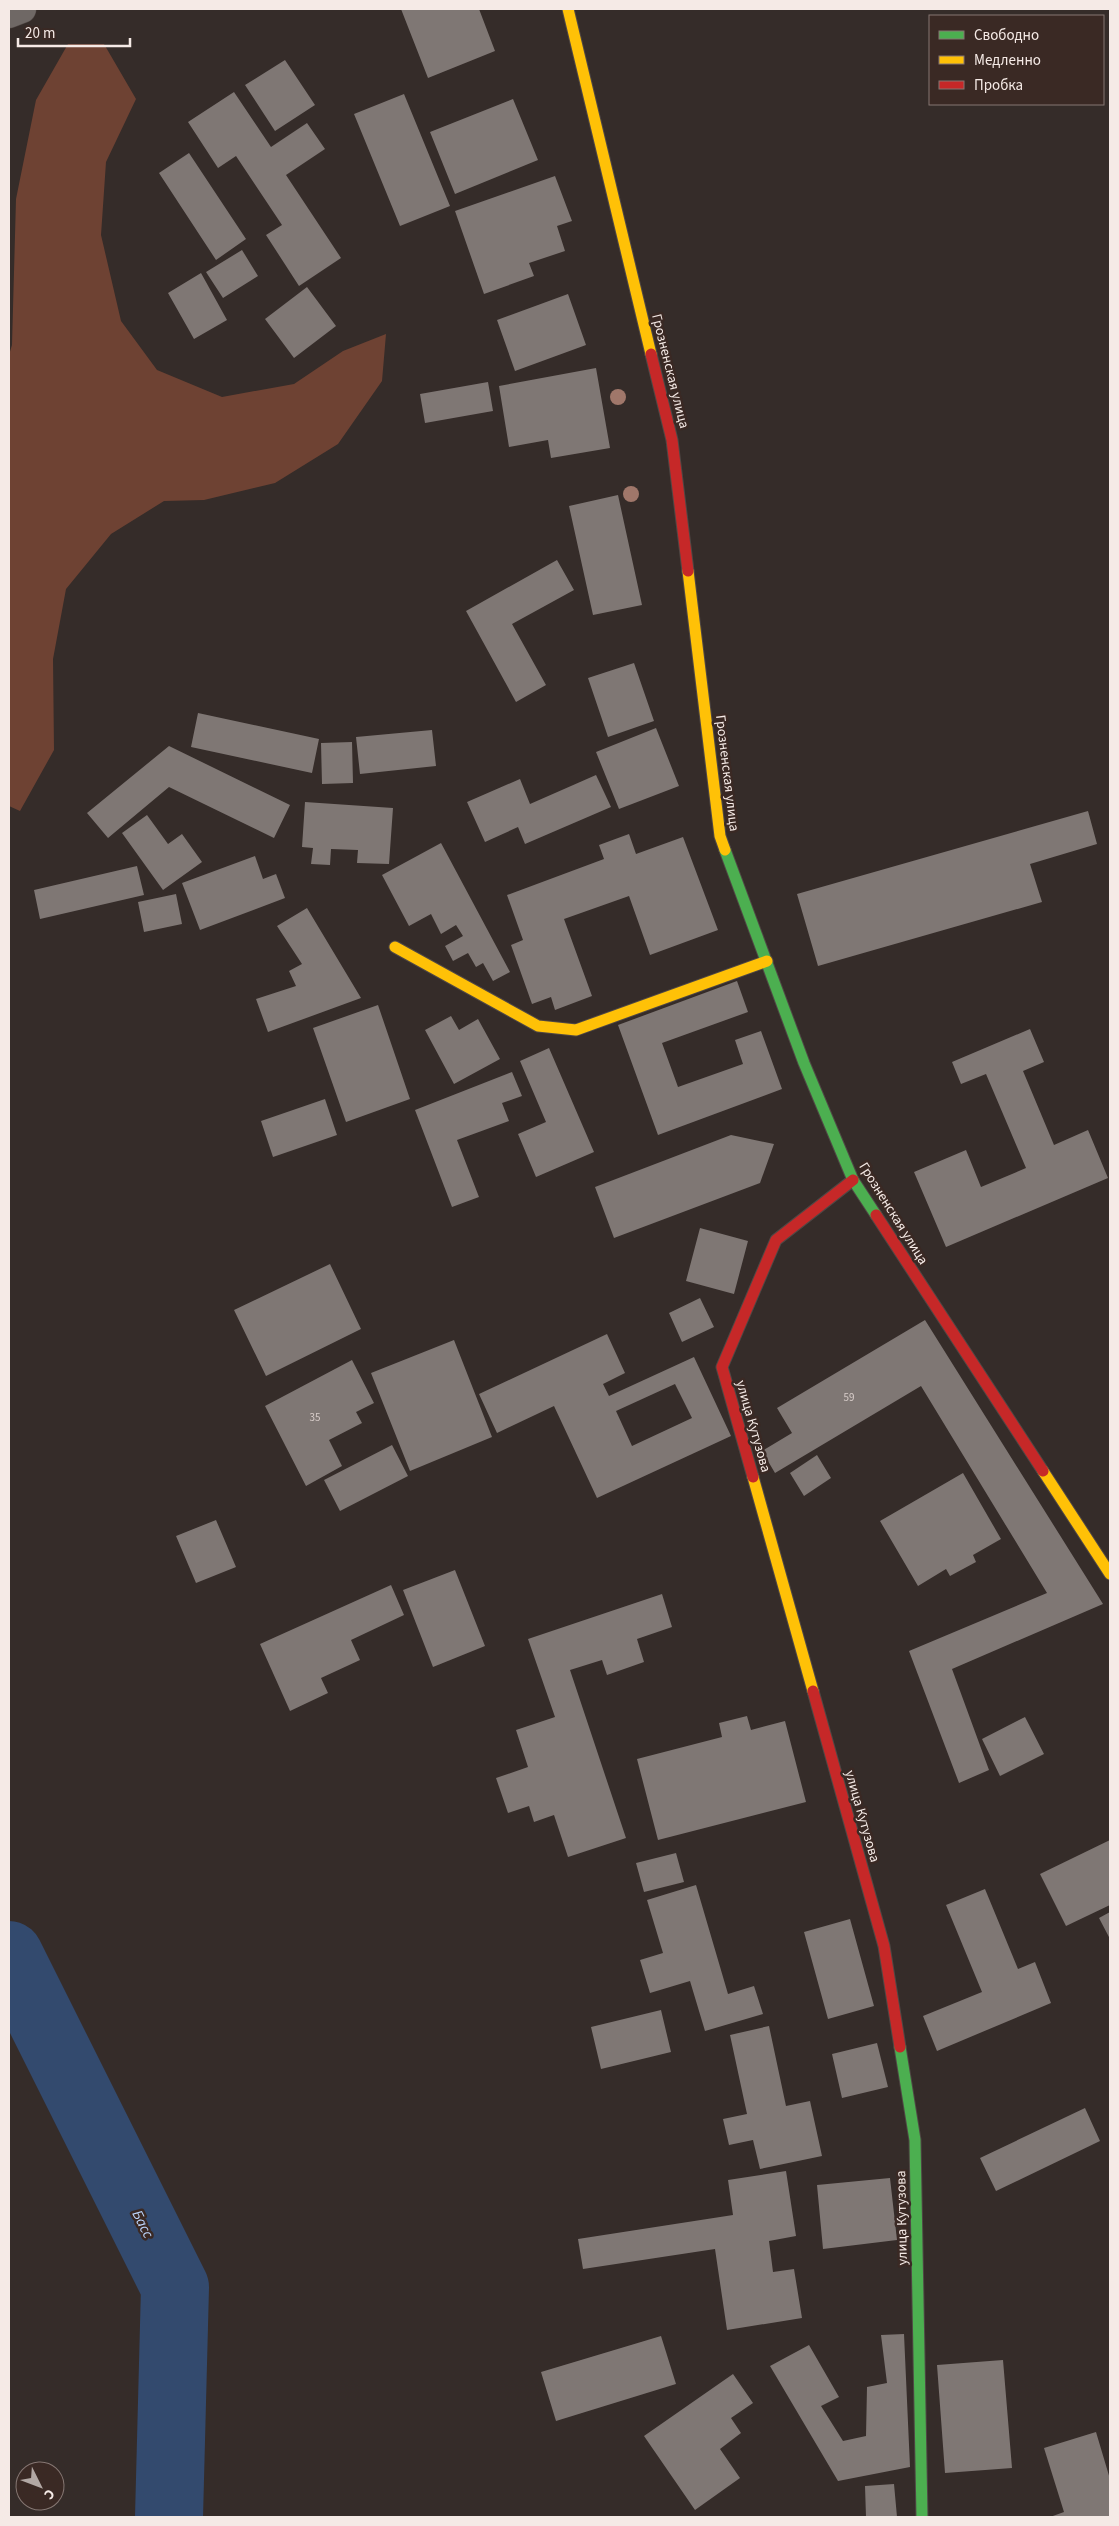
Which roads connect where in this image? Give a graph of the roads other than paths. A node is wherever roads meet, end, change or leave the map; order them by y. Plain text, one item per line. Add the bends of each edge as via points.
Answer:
1 (22, 9) edge
2 (568, 9) edge
3 (9, 14) edge
4 (395, 947) dead end
5 (766, 961) junction
6 (853, 1180) junction
7 (1110, 1574) edge
8 (922, 2517) edge

1 - 3 street
2 - 5 street, Грозненская улица via 672,440 720,836
4 - 5 street via 538,1026 576,1030
5 - 6 street, Грозненская улица via 804,1064
6 - 7 street, Грозненская улица
6 - 8 street, улица Кутузова via 776,1240 722,1367 884,1946 915,2140

